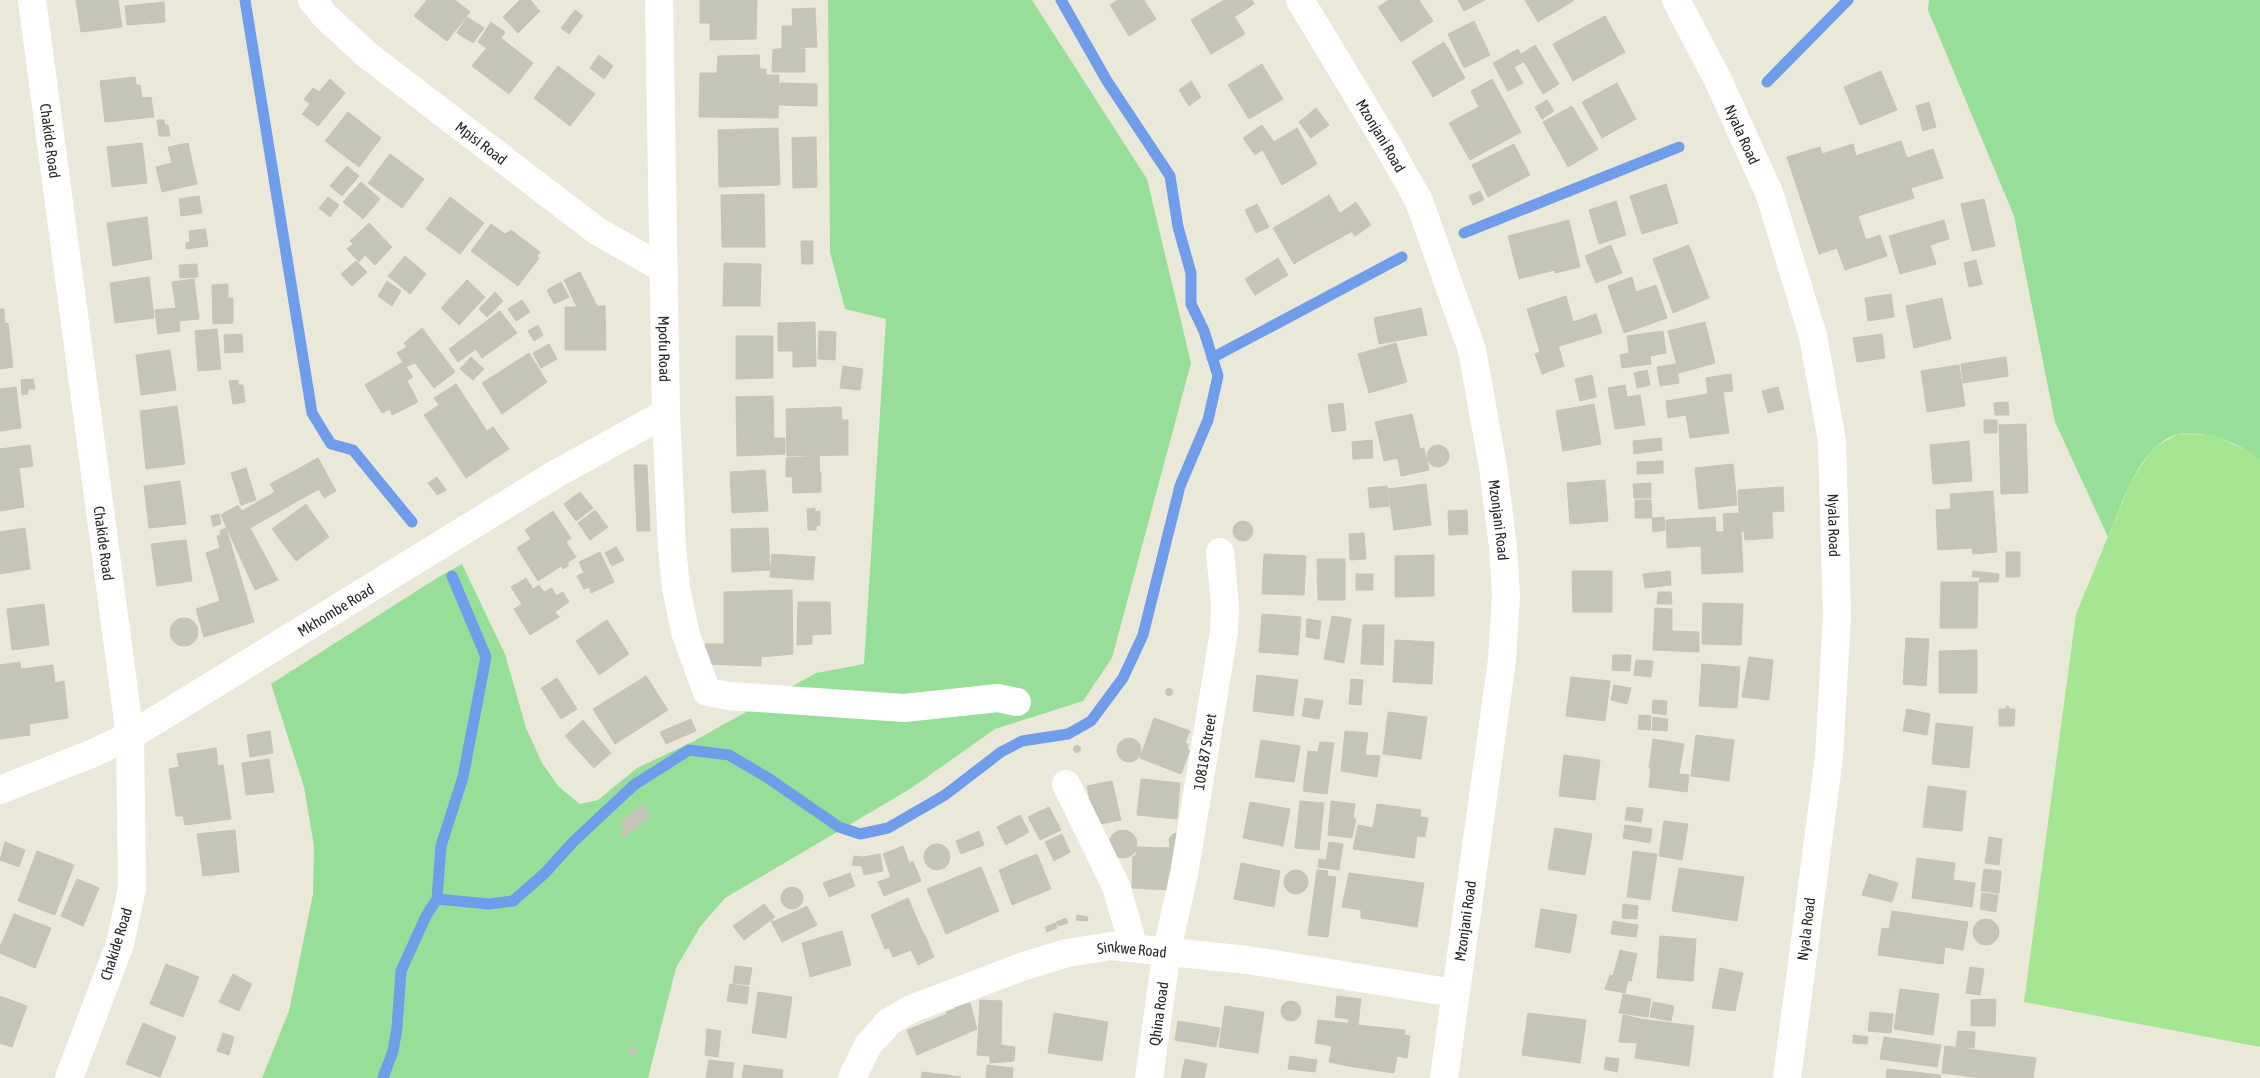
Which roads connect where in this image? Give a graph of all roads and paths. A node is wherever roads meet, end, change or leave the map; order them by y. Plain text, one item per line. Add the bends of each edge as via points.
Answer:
1 (32, 0) edge
2 (312, 0) edge
3 (659, 0) edge
4 (1300, 0) edge
5 (1676, 0) edge
6 (664, 269) junction
7 (666, 413) junction
8 (1220, 552) dead end
9 (1017, 702) dead end
10 (130, 736) junction
11 (1066, 784) dead end
12 (0, 790) edge
13 (1134, 948) junction
14 (1167, 950) junction
15 (1454, 992) junction
16 (68, 1078) edge
17 (852, 1078) edge
18 (1149, 1078) edge
19 (1444, 1078) edge
20 (1787, 1078) edge

1 - 10 street, Chakide Road
2 - 6 street, Mpisi Road via 366,54 582,220
3 - 6 street, Mpofu Road
4 - 15 street, Mzonjani Road via 1419,201 1472,350 1493,467 1506,595 1502,660
5 - 20 street, Nyala Road via 1718,80 1770,195 1813,336 1832,441 1837,616 1829,757
6 - 7 street, Mpofu Road
7 - 9 street, Mpofu Road via 676,588 686,635 707,692 904,708 998,698
7 - 10 street, Mkhombe Road via 554,475
8 - 14 street, 108187 Street via 1224,632 1184,874
10 - 12 street, Mkhombe Road
10 - 16 street, Chakide Road via 132,888 120,944
11 - 13 street via 1116,886
13 - 14 street, Sinkwe Road
13 - 17 street, Sinkwe Road via 1111,946 1067,953 911,1009 883,1029 868,1045
14 - 15 street, Sinkwe Road
14 - 18 street, Qhina Road
15 - 19 street, Mzonjani Road

